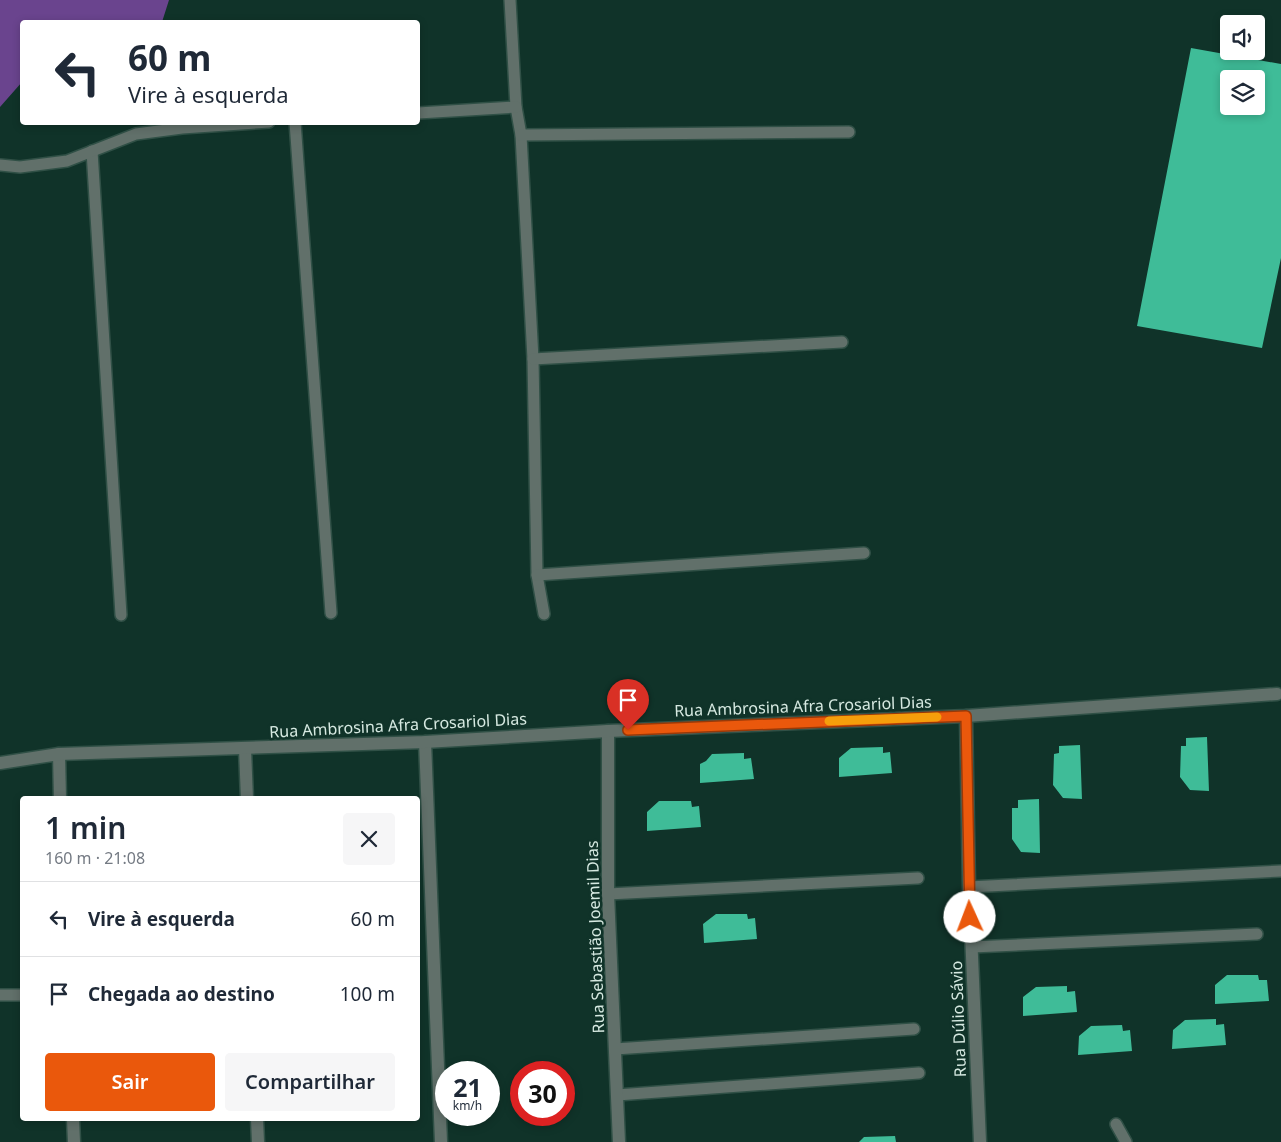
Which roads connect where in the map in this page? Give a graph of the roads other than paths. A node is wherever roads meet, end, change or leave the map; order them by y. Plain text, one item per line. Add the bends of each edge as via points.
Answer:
1 (510, 0) edge
2 (516, 107) junction
3 (420, 113) edge
4 (226, 125) edge
5 (295, 125) edge
6 (849, 132) dead end
7 (521, 136) junction
8 (92, 151) junction
9 (0, 165) edge
10 (842, 342) dead end
11 (533, 359) junction
12 (864, 553) dead end
13 (537, 574) junction
14 (331, 613) dead end
15 (544, 614) dead end
16 (121, 615) dead end
17 (1280, 696) edge
18 (966, 716) junction
19 (608, 731) junction
20 (425, 742) junction
21 (245, 749) junction
22 (59, 754) junction
23 (0, 764) edge
24 (60, 796) edge
25 (247, 796) edge
26 (1281, 870) edge
27 (918, 878) dead end
28 (969, 887) junction
29 (608, 894) junction
30 (1257, 934) dead end
31 (972, 947) junction
32 (20, 995) edge
33 (0, 996) edge
34 (914, 1029) dead end
35 (615, 1049) junction
36 (918, 1073) dead end
37 (617, 1095) junction
38 (72, 1121) edge
39 (257, 1121) edge
40 (1116, 1124) dead end
41 (74, 1142) edge
42 (258, 1142) edge
43 (441, 1142) edge
44 (619, 1142) edge
45 (980, 1142) edge
46 (1126, 1142) edge

1 - 2 lane
2 - 3 lane
2 - 7 lane
4 - 8 lane via 136,134
5 - 14 lane
6 - 7 lane
7 - 11 lane
8 - 9 lane via 67,161 20,167
8 - 16 lane
10 - 11 lane
11 - 13 lane
12 - 13 lane
13 - 15 lane
17 - 18 street, Rua Ambrosina Afra Crosariol Dias
18 - 19 street, Rua Ambrosina Afra Crosariol Dias
18 - 28 street, Rua Dúlio Sávio
19 - 20 street, Rua Ambrosina Afra Crosariol Dias
19 - 29 street, Rua Sebastião Joemil Dias
20 - 21 street, Rua Ambrosina Afra Crosariol Dias
20 - 43 street
21 - 22 street, Rua Ambrosina Afra Crosariol Dias
21 - 25 street
22 - 23 street, Rua Ambrosina Afra Crosariol Dias
22 - 24 street
26 - 28 lane
27 - 29 lane
28 - 31 street, Rua Dúlio Sávio
29 - 35 street, Rua Sebastião Joemil Dias
30 - 31 lane
31 - 45 street, Rua Dúlio Sávio
32 - 33 lane
34 - 35 lane
35 - 37 street, Rua Sebastião Joemil Dias
36 - 37 lane
37 - 44 street, Rua Sebastião Joemil Dias
38 - 41 street
39 - 42 street
40 - 46 lane

